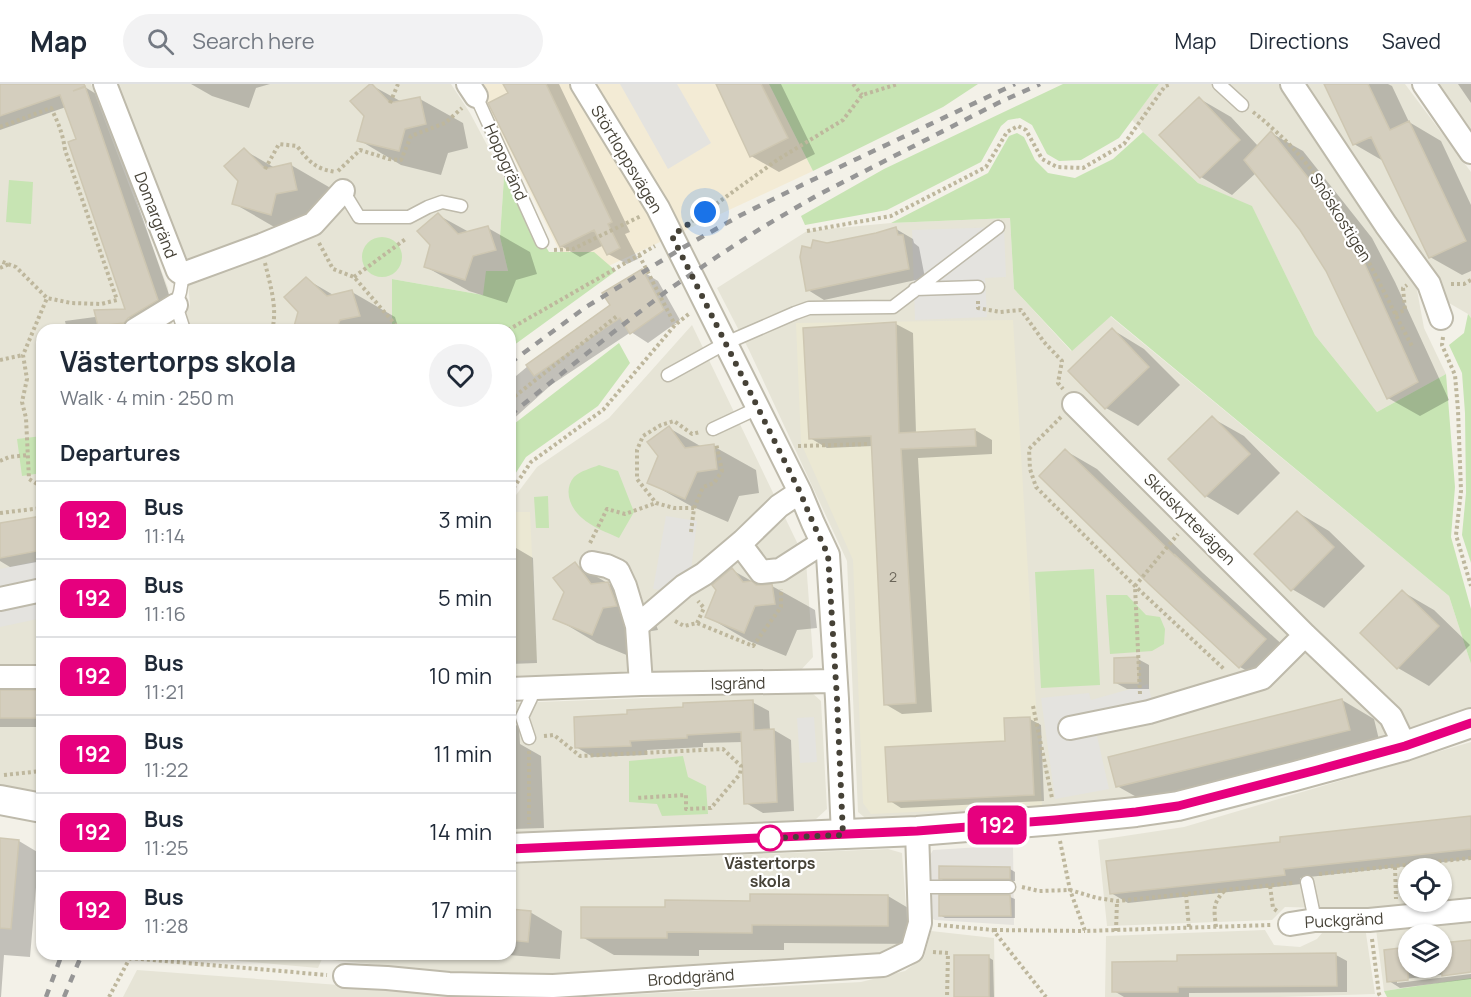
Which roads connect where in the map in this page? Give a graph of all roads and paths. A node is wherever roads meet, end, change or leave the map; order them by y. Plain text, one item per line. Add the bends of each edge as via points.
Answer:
1 (105, 84) edge
2 (398, 84) edge
3 (582, 84) edge
4 (853, 84) edge
5 (898, 84) edge
6 (1171, 84) edge
7 (1219, 84) edge
8 (1292, 84) edge
9 (1424, 84) edge
10 (472, 90) edge
11 (862, 95) junction
12 (390, 104) dead end
13 (1242, 105) joint
14 (0, 127) edge
15 (1471, 152) edge
16 (265, 169) dead end
17 (343, 191) joint
18 (461, 206) dead end
19 (658, 208) junction
20 (313, 224) junction
21 (998, 227) dead end
22 (807, 231) dead end
23 (672, 236) junction
24 (407, 238) dead end
25 (542, 242) joint
26 (262, 246) junction
27 (639, 255) junction
28 (0, 261) edge
29 (9, 264) junction
30 (0, 268) edge
31 (183, 274) junction
32 (1422, 275) junction
33 (354, 277) junction
34 (1471, 280) edge
35 (1464, 284) dead end
36 (978, 287) joint
37 (914, 290) junction
38 (47, 298) junction
39 (176, 304) junction
40 (1395, 314) junction
41 (617, 316) dead end
42 (1441, 318) joint
43 (36, 324) edge
44 (36, 324) edge
45 (144, 324) edge
46 (182, 324) edge
47 (274, 324) edge
48 (395, 324) edge
49 (516, 325) edge
50 (726, 343) junction
51 (1412, 346) dead end
52 (23, 355) junction
53 (0, 360) edge
54 (668, 375) dead end
55 (516, 395) edge
56 (1074, 404) junction
57 (758, 408) junction
58 (713, 429) junction
59 (868, 444) dead end
60 (28, 455) junction
61 (0, 461) edge
62 (36, 483) edge
63 (795, 483) junction
64 (516, 484) edge
65 (656, 503) junction
66 (694, 508) junction
67 (36, 509) edge
68 (0, 513) edge
69 (1190, 519) junction
70 (691, 531) dead end
71 (822, 543) junction
72 (740, 544) junction
73 (592, 563) joint
74 (780, 570) junction
75 (1135, 586) junction
76 (1471, 586) edge
77 (36, 591) edge
78 (0, 599) edge
79 (656, 610) junction
80 (637, 626) junction
81 (1305, 634) junction
82 (0, 677) edge
83 (36, 677) edge
84 (835, 681) junction
85 (641, 684) junction
86 (1241, 684) junction
87 (519, 689) edge
88 (1034, 706) dead end
89 (1149, 712) junction
90 (1471, 723) edge
91 (1070, 728) dead end
92 (529, 738) junction
93 (1405, 746) junction
94 (36, 772) edge
95 (0, 776) edge
96 (636, 798) dead end
97 (0, 801) edge
98 (36, 807) edge
99 (1055, 820) junction
100 (917, 831) junction
101 (843, 835) junction
102 (522, 848) edge
103 (1471, 858) edge
104 (1395, 867) junction
105 (1307, 882) junction
106 (919, 887) junction
107 (1009, 887) joint
108 (1070, 890) junction
109 (1225, 890) junction
110 (1186, 894) junction
111 (1117, 900) junction
112 (1471, 910) edge
113 (1397, 917) junction
114 (1315, 920) junction
115 (1369, 920) junction
116 (920, 924) junction
117 (1290, 924) joint
118 (1216, 927) junction
119 (1189, 928) junction
120 (993, 930) junction
121 (1084, 931) junction
122 (1116, 931) junction
123 (912, 951) junction
124 (128, 960) edge
125 (173, 960) edge
126 (345, 976) joint
127 (109, 997) edge
128 (947, 997) edge
129 (1046, 997) edge
130 (1381, 997) edge

1 - 31 street, Domargränd via 178,271
2 - 12 path
3 - 19 street, Störtloppsvägen
4 - 11 path
5 - 11 path
6 - 22 path via 1165,86 1124,144 1083,168 1057,167 1042,159 1026,130 1018,126 1007,132 986,167 891,216
7 - 13 lane
8 - 32 street, Snöskostigen
9 - 15 street
10 - 16 path via 444,123 411,136 401,160 360,150 337,172 322,170 308,161 297,146 279,144
10 - 25 lane, Hoppgränd
11 - 23 path via 843,120 777,160
13 - 40 path, Snöskostigen via 1262,118 1326,188 1364,251
14 - 38 path via 51,108 117,300 91,304
17 - 18 lane via 359,217 409,217 441,202
17 - 20 street, Domargränd
19 - 23 street, Störtloppsvägen
19 - 25 path via 573,249 553,250
20 - 26 street, Domargränd
20 - 33 path via 333,269
21 - 37 lane
23 - 27 path
23 - 50 street, Störtloppsvägen
24 - 33 path
26 - 31 street, Domargränd
26 - 47 path
27 - 49 path
27 - 64 path via 675,325 603,411 531,462
28 - 29 path
29 - 30 path
29 - 38 path
31 - 39 lane
32 - 40 path via 1403,288 1405,310
32 - 42 street, Snöskostigen
33 - 48 path
34 - 35 path
36 - 37 lane
36 - 56 path via 978,308 1021,310 1062,361 1058,383
37 - 50 lane via 892,306 809,308
38 - 43 path
39 - 45 street
39 - 46 lane
40 - 51 path, Snöskostigen
41 - 55 path
42 - 76 path via 1442,345 1455,375 1458,410 1461,491 1456,536
44 - 52 path
50 - 54 lane
50 - 57 street, Störtloppsvägen
52 - 53 path
52 - 60 path via 27,379 22,402
56 - 69 street, Skidskyttevägen
56 - 75 path via 1029,449 1036,487
57 - 58 lane
57 - 63 street, Störtloppsvägen
58 - 65 path via 692,434 674,421 643,436 638,450 638,479
58 - 66 path via 722,471 714,483 703,487
59 - 63 path via 793,446 801,463
60 - 61 path
60 - 62 path via 29,479
63 - 71 street, Störtloppsvägen
63 - 72 street via 779,506
65 - 66 path
65 - 73 path via 625,514 607,509 588,547
66 - 70 path
67 - 68 path
69 - 75 path
69 - 81 street, Skidskyttevägen
71 - 74 street
71 - 84 street, Störtloppsvägen via 828,555
72 - 74 street via 761,572
72 - 79 street
73 - 80 street via 618,571
74 - 79 path via 782,607 753,646 697,623 684,626
75 - 86 path
75 - 89 path via 1141,695
77 - 78 street
79 - 80 street
80 - 85 street
81 - 86 street via 1262,678
81 - 93 street, Skidskyttevägen via 1390,717
82 - 83 street
84 - 85 street, Isgränd
84 - 101 street, Störtloppsvägen
85 - 87 street, Isgränd
86 - 89 street
87 - 92 lane via 531,698 522,717
88 - 99 path
89 - 91 street
90 - 93 street
92 - 96 path via 554,735 580,756 723,749 741,766 740,774 711,808 686,809 686,795
92 - 102 path via 529,823
93 - 99 street via 1178,806
94 - 95 path
97 - 98 street
99 - 100 street
99 - 108 path
100 - 101 street
100 - 106 street
101 - 102 street
103 - 104 path
104 - 105 path via 1316,874
104 - 113 path
105 - 109 path
105 - 114 lane
106 - 107 lane
106 - 116 street
107 - 108 path
108 - 111 path
108 - 121 path
109 - 110 path
109 - 118 path via 1214,906
110 - 111 path
110 - 119 path
111 - 122 path
112 - 113 street, Puckgränd
113 - 115 street, Puckgränd
114 - 115 street, Puckgränd
114 - 117 street, Puckgränd
115 - 130 path
116 - 120 path
116 - 123 street
117 - 118 path
118 - 119 path
119 - 122 path
120 - 121 path
120 - 129 path
121 - 122 path
123 - 126 street, Broddgränd via 883,965 553,986
123 - 128 path via 948,953
124 - 127 path
125 - 126 path

